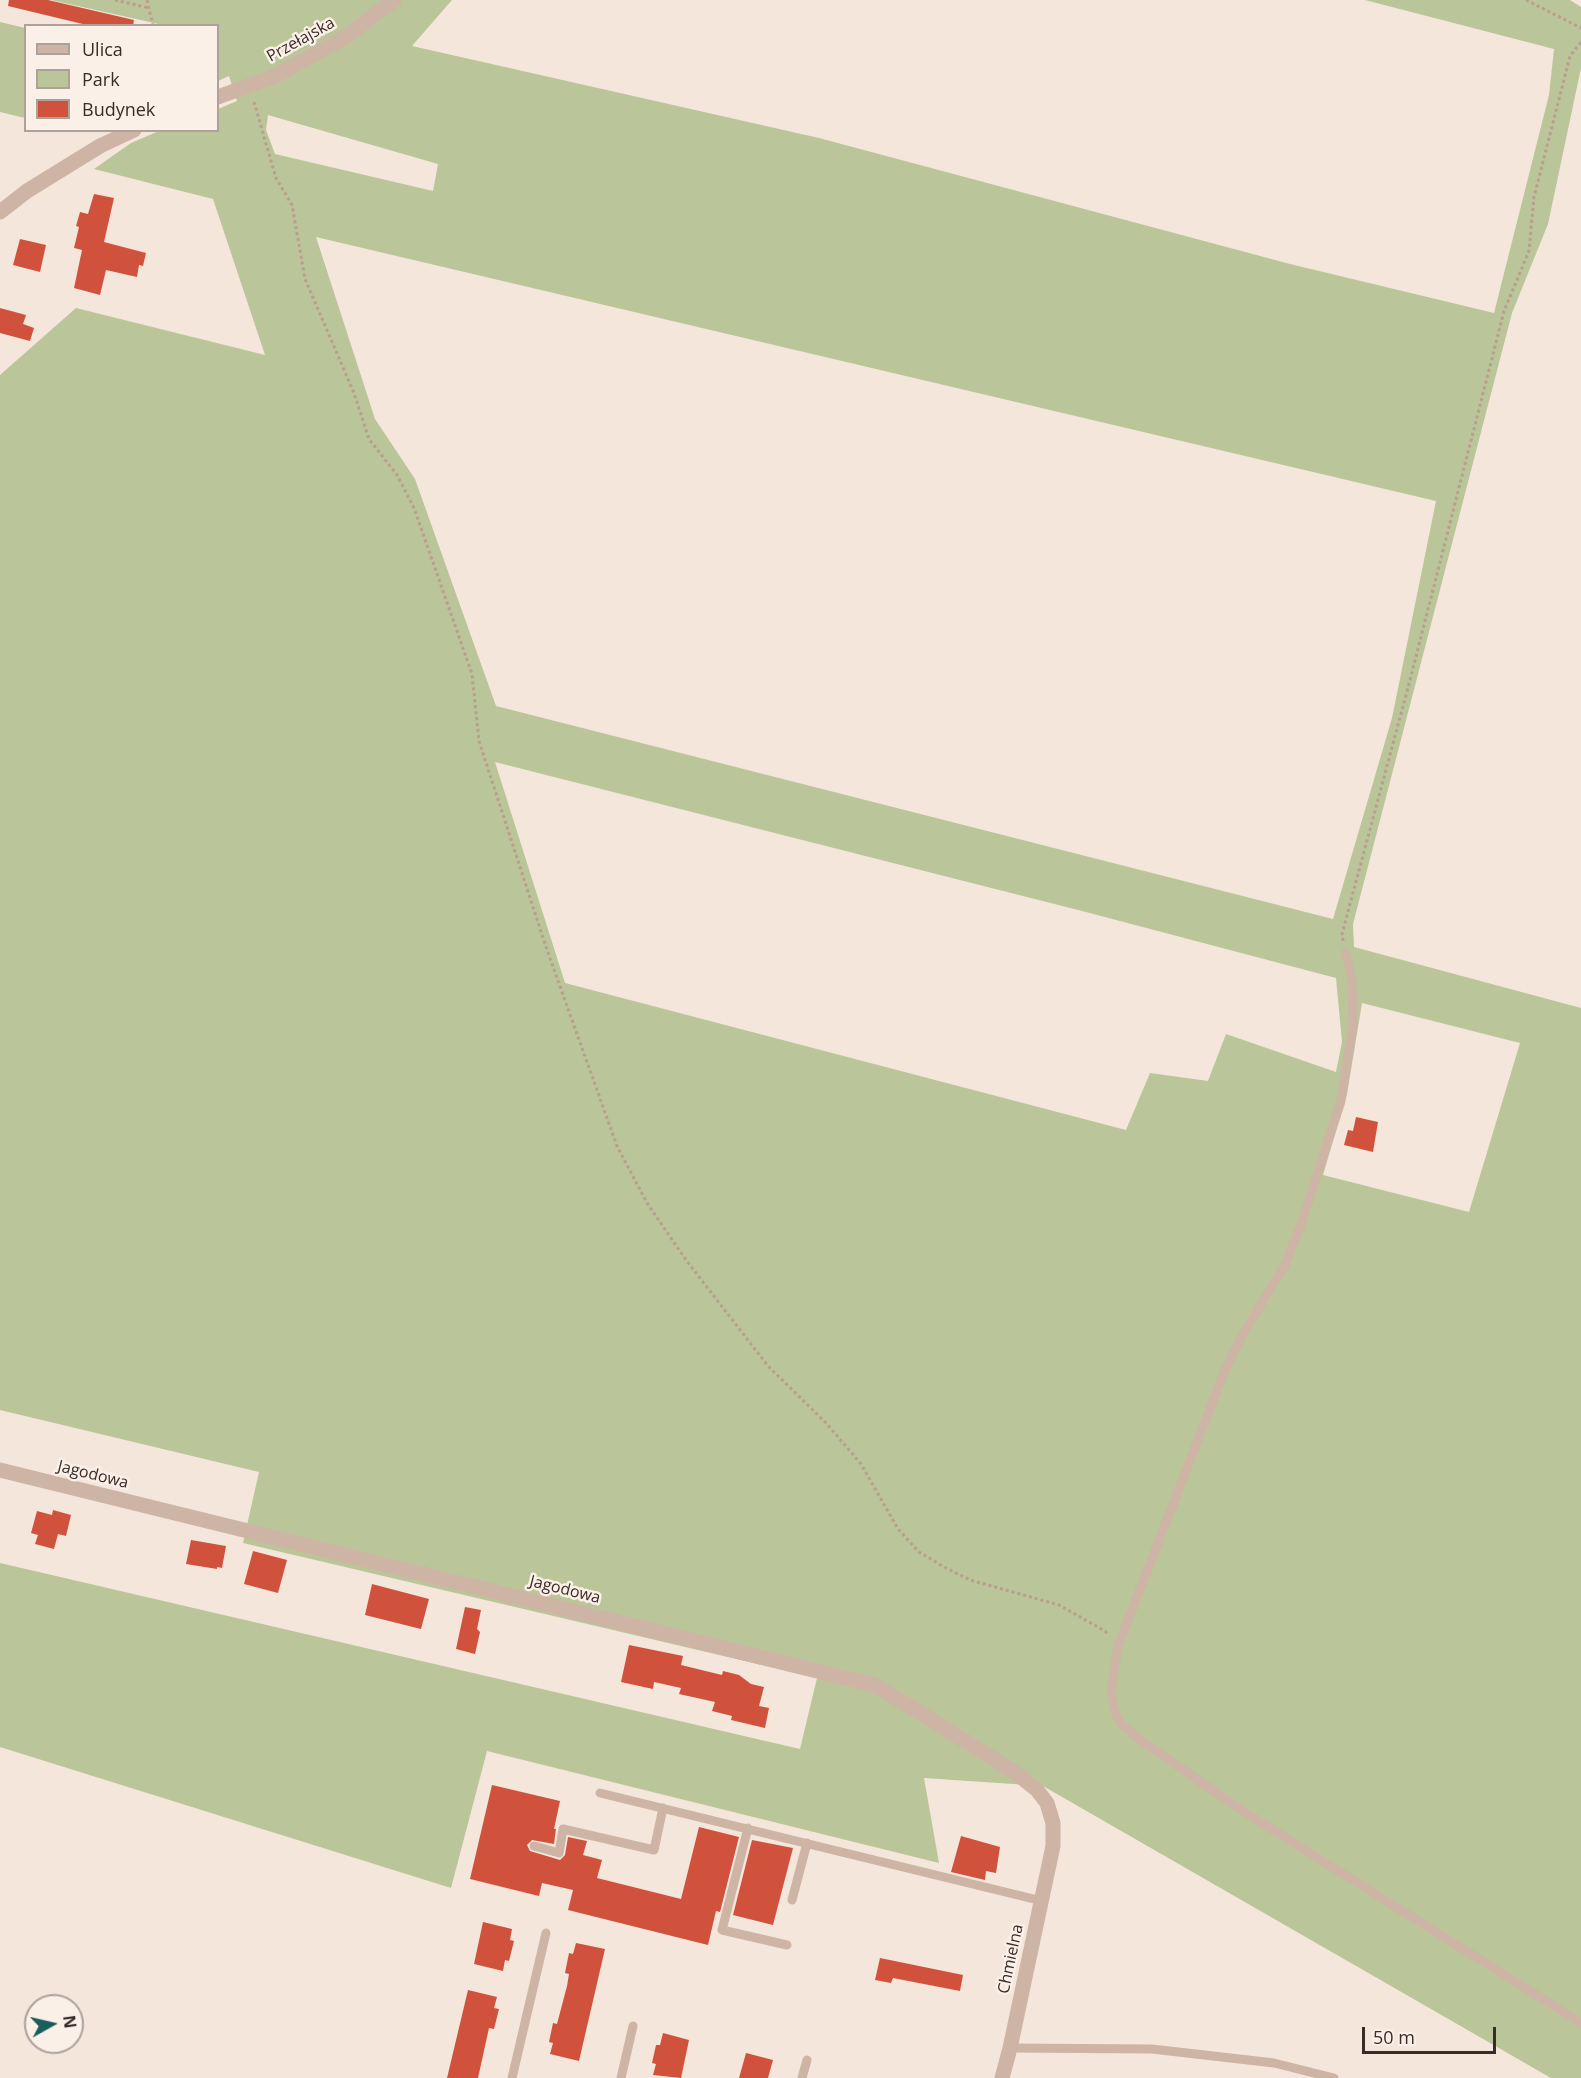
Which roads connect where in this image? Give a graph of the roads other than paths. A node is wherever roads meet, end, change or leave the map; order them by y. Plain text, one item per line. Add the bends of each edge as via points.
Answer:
1 (394, 0) edge
2 (219, 97) edge
3 (130, 132) edge
4 (0, 212) edge
5 (1346, 952) road end
6 (0, 1470) edge
7 (600, 1793) dead end
8 (663, 1808) junction
9 (748, 1828) junction
10 (807, 1843) junction
11 (534, 1846) dead end
12 (1053, 1846) joint
13 (792, 1900) dead end
14 (1042, 1901) junction
15 (546, 1933) dead end
16 (788, 1945) dead end
17 (1581, 2023) edge
18 (633, 2026) dead end
19 (1010, 2048) junction
20 (807, 2060) dead end
21 (512, 2078) edge
22 (621, 2078) edge
23 (802, 2078) edge
24 (1002, 2078) edge
25 (1334, 2078) edge

1 - 2 street, Przełajska via 344,39 275,76
3 - 4 street via 27,191
5 - 17 lane via 1352,980 1353,1026 1341,1101 1285,1264 1225,1370 1118,1646 1111,1691 1114,1708 1120,1723 1138,1739 1243,1811
6 - 12 street, Jagodowa via 874,1685 1037,1790 1047,1803 1053,1823
7 - 8 lane
8 - 9 lane
8 - 11 lane via 654,1850 563,1829 559,1853
9 - 10 lane
9 - 16 lane via 722,1930
10 - 13 lane
10 - 14 lane
12 - 14 street, Chmielna
14 - 19 street, Chmielna
15 - 21 lane
18 - 22 lane
19 - 24 street, Chmielna
19 - 25 lane via 1152,2049 1274,2063
20 - 23 lane

